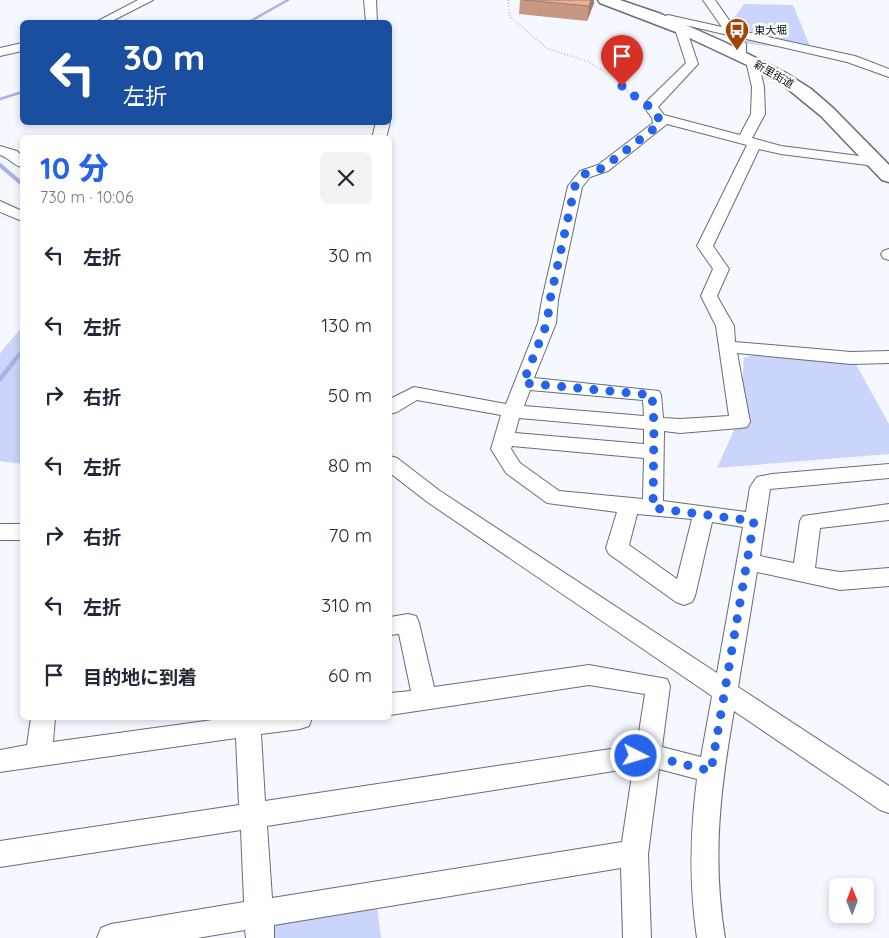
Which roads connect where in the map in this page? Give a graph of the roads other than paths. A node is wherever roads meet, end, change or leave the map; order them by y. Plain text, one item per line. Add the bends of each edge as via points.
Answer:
1 (147, 0) edge
2 (370, 0) edge
3 (605, 0) edge
4 (709, 0) edge
5 (659, 17) junction
6 (106, 20) edge
7 (372, 20) edge
8 (680, 26) junction
9 (732, 30) junction
10 (20, 48) edge
11 (0, 52) edge
12 (746, 59) junction
13 (889, 73) edge
14 (655, 113) junction
15 (749, 142) junction
16 (0, 150) edge
17 (20, 160) edge
18 (875, 162) junction
19 (889, 176) edge
20 (0, 206) edge
21 (20, 216) edge
22 (727, 348) junction
23 (889, 357) edge
24 (523, 383) junction
25 (392, 407) edge
26 (512, 411) junction
27 (654, 424) junction
28 (504, 439) junction
29 (654, 452) junction
30 (392, 465) edge
31 (889, 470) edge
32 (629, 505) junction
33 (653, 508) junction
34 (889, 512) edge
35 (704, 513) junction
36 (754, 521) junction
37 (0, 532) edge
38 (20, 532) edge
39 (747, 562) junction
40 (803, 574) junction
41 (889, 576) edge
42 (392, 626) edge
43 (725, 692) junction
44 (425, 699) junction
45 (392, 704) edge
46 (43, 720) edge
47 (285, 720) edge
48 (248, 725) junction
49 (39, 755) junction
50 (647, 755) junction
51 (0, 761) edge
52 (711, 771) junction
53 (889, 801) edge
54 (253, 815) junction
55 (0, 854) edge
56 (634, 854) junction
57 (259, 926) edge
58 (111, 938) edge
59 (637, 938) edge
60 (711, 938) edge

1 - 6 street
2 - 7 street
3 - 5 main road, 新里街道
4 - 9 street
5 - 8 main road, 新里街道
5 - 9 street
8 - 12 main road, 新里街道
8 - 14 street via 692,64
9 - 12 street
9 - 13 street via 851,58
10 - 11 street
12 - 15 street via 758,87 758,114
12 - 18 main road, 新里街道 via 805,93
14 - 15 street
14 - 24 street via 660,124 603,168 585,174 575,186 547,323
15 - 18 street via 781,150
15 - 22 street via 705,246 721,270 708,296 725,326
16 - 17 street
18 - 19 main road, 新里街道
20 - 21 street
22 - 23 street via 851,358
22 - 27 street via 740,422 680,426
24 - 26 street
24 - 27 street via 652,395
25 - 26 street via 414,392
26 - 27 street
26 - 28 street
27 - 29 street
28 - 29 street
28 - 32 street via 502,449 513,468 554,498
29 - 33 street
30 - 43 street via 433,496
31 - 36 street via 764,482 760,487
32 - 33 street
32 - 35 street via 617,548 684,596
33 - 35 street
34 - 40 street via 810,520
35 - 36 street
36 - 39 street
37 - 38 street
39 - 40 street
39 - 43 street
40 - 41 street via 840,581
42 - 44 street via 408,623
43 - 52 street
43 - 53 street
44 - 45 street
44 - 50 street via 589,675 658,686
46 - 49 street
47 - 48 street
48 - 49 street
48 - 54 street
49 - 51 street
50 - 52 street
50 - 54 street
50 - 56 street
52 - 60 street via 704,831 706,916
54 - 55 street
54 - 57 street
56 - 57 street via 615,855
56 - 59 street
57 - 58 street

